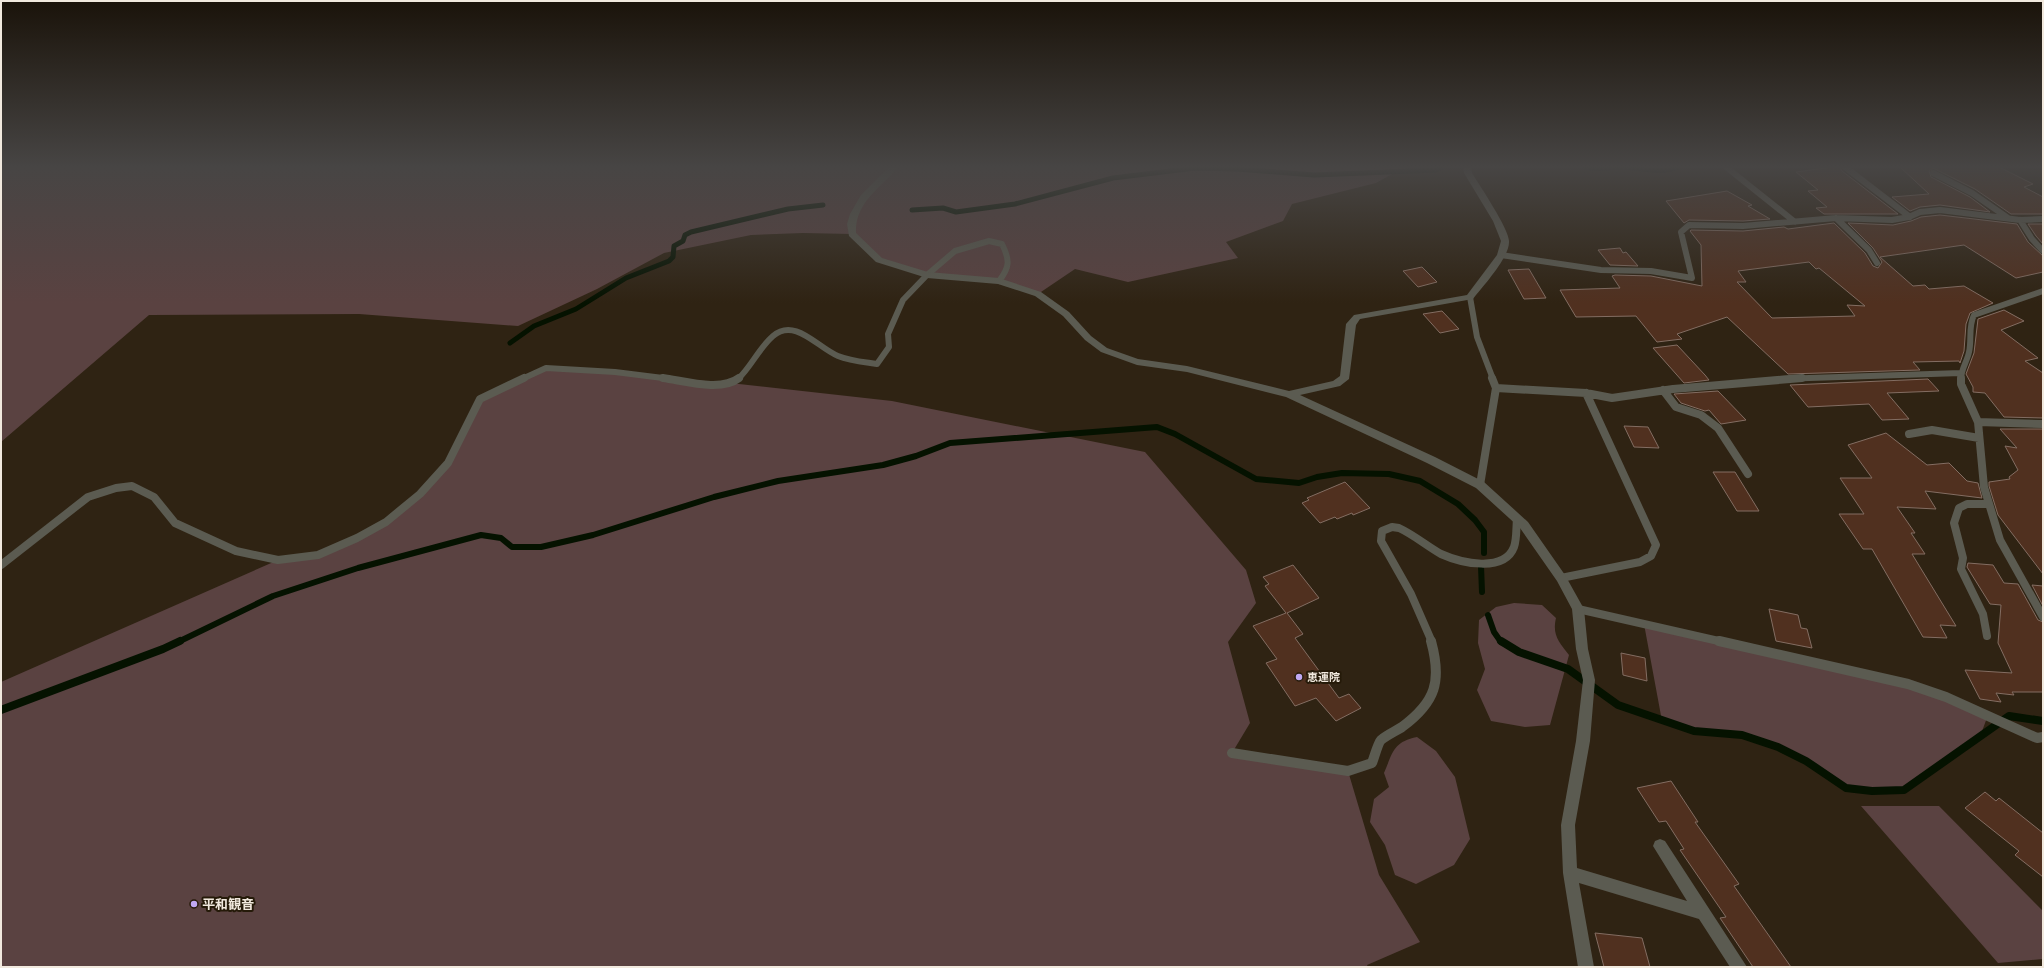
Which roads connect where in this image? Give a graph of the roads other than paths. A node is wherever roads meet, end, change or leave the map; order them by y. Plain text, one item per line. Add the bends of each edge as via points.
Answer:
1 (853, 212) edge
2 (1491, 212) edge
3 (1782, 212) edge
4 (1905, 212) edge
5 (1920, 212) edge
6 (1957, 212) edge
7 (2000, 212) edge
8 (1910, 216) junction
9 (1836, 218) junction
10 (2009, 219) junction
11 (2043, 219) edge
12 (2020, 220) junction
13 (1795, 222) junction
14 (2043, 251) edge
15 (1501, 256) junction
16 (1877, 263) dead end
17 (927, 275) junction
18 (999, 281) junction
19 (2043, 291) edge
20 (1470, 297) junction
21 (1961, 373) junction
22 (1496, 388) junction
23 (1663, 390) junction
24 (1586, 393) junction
25 (1289, 394) junction
26 (1978, 422) junction
27 (2043, 424) edge
28 (1909, 434) dead end
29 (1979, 438) junction
30 (1748, 474) dead end
31 (1480, 485) junction
32 (1990, 504) junction
33 (1517, 519) junction
34 (1, 565) edge
35 (1561, 578) junction
36 (1578, 609) junction
37 (2043, 617) edge
38 (1987, 636) dead end
39 (2043, 737) edge
40 (1232, 753) dead end
41 (1660, 846) dead end
42 (1570, 873) junction
43 (1704, 914) junction
44 (1586, 967) edge
45 (1739, 967) edge

1 - 17 street via 852,234 879,260
2 - 15 street via 1505,241
3 - 13 lane
4 - 8 lane
5 - 8 lane
6 - 10 lane
7 - 10 lane
8 - 9 lane via 1892,220
9 - 13 lane
9 - 16 lane via 1869,250
10 - 12 lane
11 - 12 lane
12 - 14 lane
13 - 15 lane via 1743,226 1689,225 1681,232 1692,278 1651,271 1601,270
15 - 20 street
17 - 18 street
17 - 18 lane via 954,251 989,242 1002,244 1009,258 1009,268
17 - 34 lane via 903,300 888,334 889,347 877,364 840,357 797,331 788,330 774,335 745,374 730,384 714,385 615,372 546,368 480,399 448,463 420,494 386,522 358,538 318,555 278,560 236,550 175,523 154,497 132,486 88,497
18 - 25 street via 1038,294 1066,314 1088,338 1104,350 1137,362 1187,369
19 - 21 lane via 1974,315 1971,321 1969,352
20 - 22 lane via 1477,337
20 - 25 street via 1357,317 1350,324 1346,377 1336,384
21 - 23 lane via 1782,379
21 - 26 lane via 1961,384
22 - 24 lane
22 - 31 lane
23 - 24 lane via 1612,398
23 - 30 lane via 1676,406 1684,411 1702,415 1718,428
24 - 35 lane via 1656,545 1651,556 1640,562
25 - 31 street
26 - 27 lane
26 - 29 lane
28 - 29 lane via 1932,430
29 - 32 lane via 1984,487
31 - 33 street
32 - 37 lane via 2000,540
32 - 38 lane via 1967,504 1959,508 1954,523 1963,558 1961,569 1983,614
33 - 35 street via 1524,525
33 - 40 lane via 1514,549 1507,558 1496,564 1468,562 1446,556 1399,528 1392,527 1382,532 1381,541 1419,609 1436,657 1438,679 1423,709 1392,734 1380,740 1372,763 1348,771
35 - 36 street
36 - 39 lane via 1908,684 1946,697 2037,738
36 - 42 street via 1589,686 1583,741 1568,825
41 - 43 street
42 - 43 street
42 - 44 street
43 - 45 street

